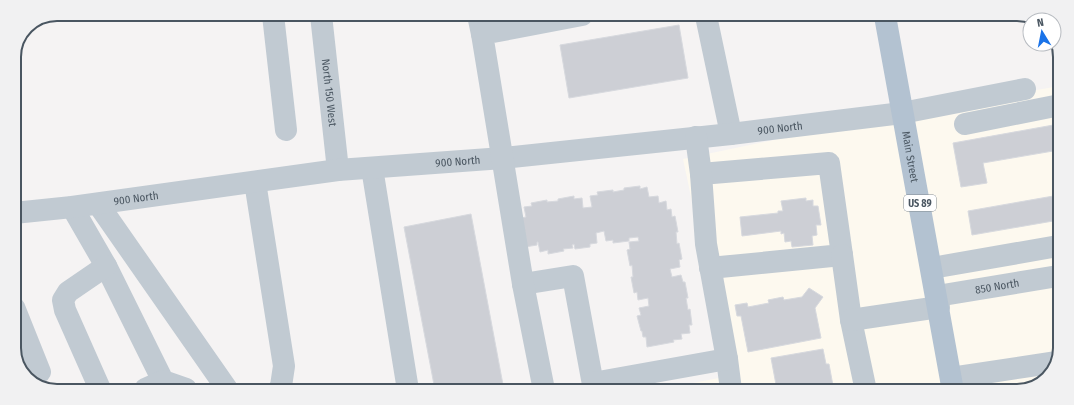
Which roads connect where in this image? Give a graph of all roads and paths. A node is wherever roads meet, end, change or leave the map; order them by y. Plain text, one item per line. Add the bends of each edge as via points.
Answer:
1 (274, 21) edge
2 (322, 21) edge
3 (514, 21) edge
4 (707, 21) edge
5 (886, 21) edge
6 (480, 24) edge
7 (1053, 106) edge
8 (902, 113) junction
9 (1010, 115) junction
10 (965, 124) dead end
11 (286, 130) dead end
12 (731, 134) junction
13 (696, 137) junction
14 (503, 158) junction
15 (372, 168) junction
16 (338, 170) junction
17 (701, 174) junction
18 (254, 182) junction
19 (98, 204) junction
20 (72, 207) junction
21 (21, 212) edge
22 (1053, 247) edge
23 (842, 255) junction
24 (106, 266) junction
25 (710, 268) junction
26 (932, 268) junction
27 (1053, 277) edge
28 (523, 284) junction
29 (938, 302) junction
30 (851, 320) junction
31 (21, 324) edge
32 (727, 359) junction
33 (1049, 364) edge
34 (40, 372) dead end
35 (98, 384) edge
36 (154, 384) edge
37 (224, 384) edge
38 (281, 384) edge
39 (407, 384) edge
40 (543, 384) edge
41 (593, 384) edge
42 (608, 384) edge
43 (730, 384) edge
44 (865, 384) edge
45 (952, 384) edge

1 - 11 street
2 - 16 street, North 150 West
3 - 6 street
4 - 12 street
5 - 8 main road, Main Street / US 89
6 - 14 street
7 - 9 street
8 - 9 street, 900 North via 1015,91
8 - 12 street, 900 North
8 - 26 main road, Main Street / US 89
9 - 10 street
12 - 13 street, 900 North
13 - 14 street, 900 North
13 - 17 street
14 - 15 street, 900 North
14 - 28 street
15 - 16 street, 900 North
15 - 39 street
16 - 18 street, 900 North
17 - 23 street via 829,163
17 - 25 street
18 - 19 street, 900 North
18 - 38 street via 284,366
19 - 20 street, 900 North
19 - 37 street
20 - 21 street, 900 North
20 - 24 street
22 - 26 street
23 - 25 street
23 - 30 street
24 - 35 street via 68,292 63,300
24 - 36 street
25 - 32 street
26 - 29 main road, Main Street / US 89
27 - 29 street, 850 North
28 - 40 street
28 - 41 street via 573,276
29 - 30 street, 850 North
29 - 45 main road, Main Street / US 89
30 - 44 street
31 - 34 street
32 - 42 street
32 - 43 street
33 - 45 street

